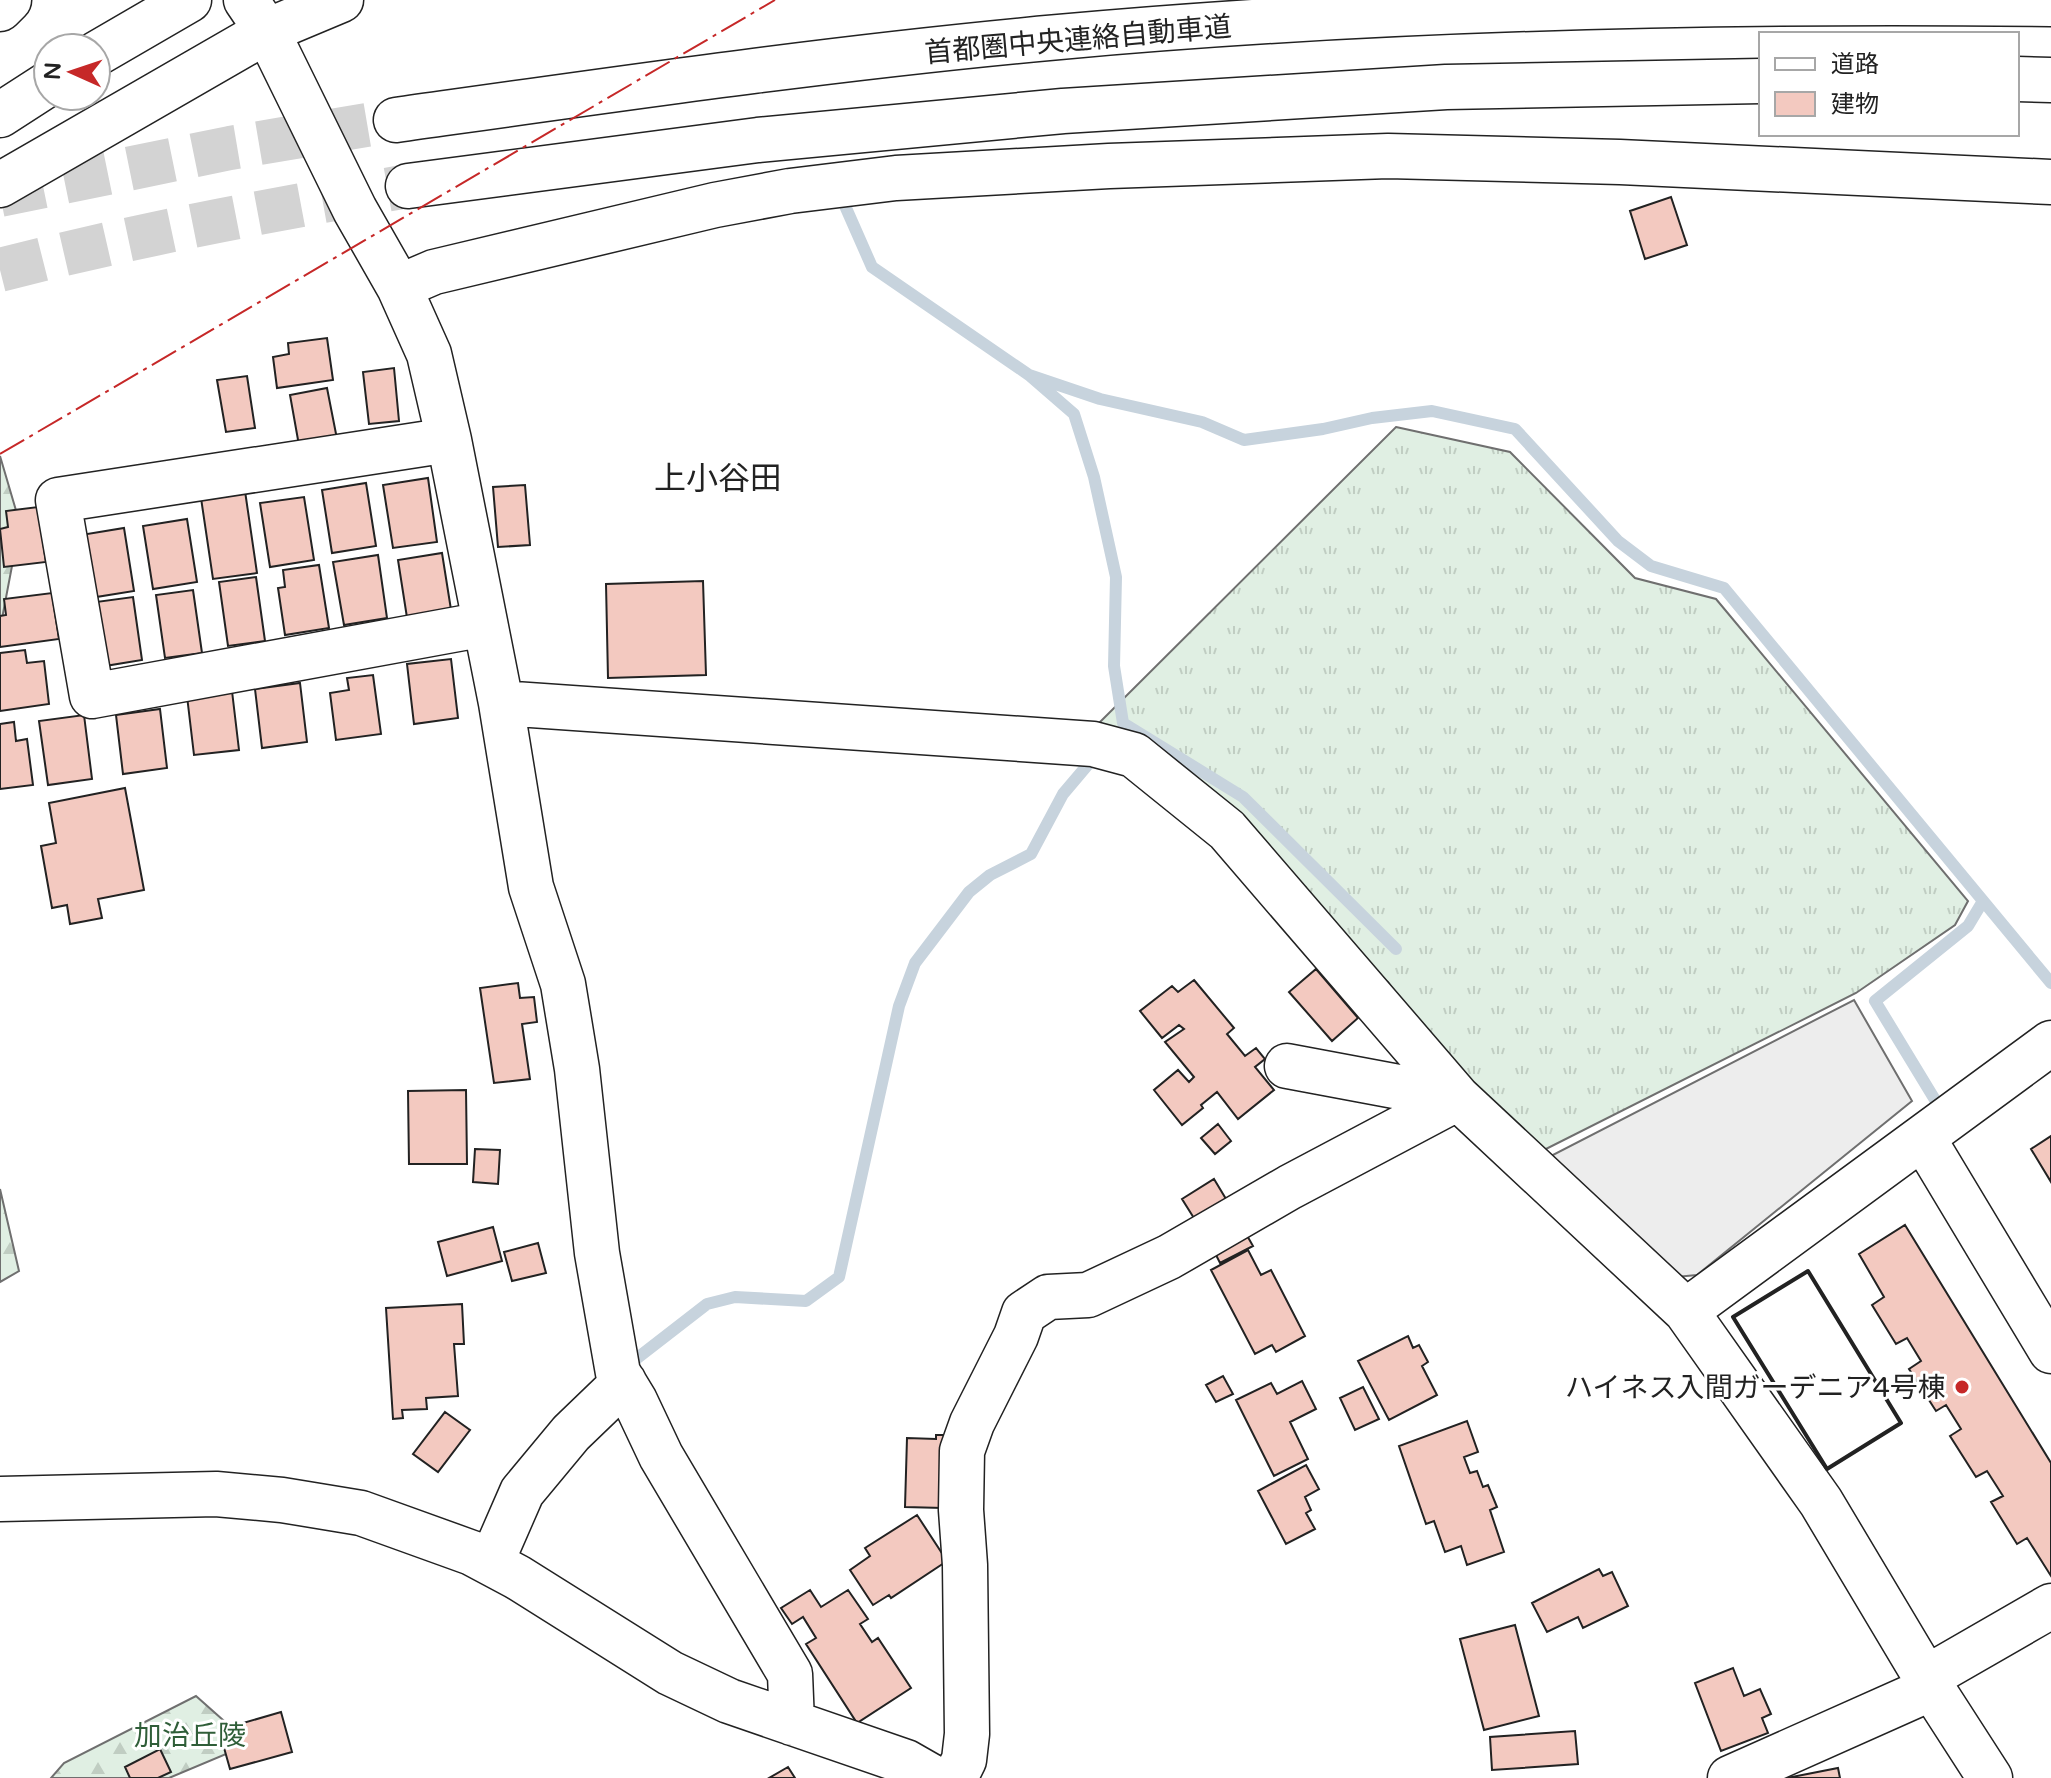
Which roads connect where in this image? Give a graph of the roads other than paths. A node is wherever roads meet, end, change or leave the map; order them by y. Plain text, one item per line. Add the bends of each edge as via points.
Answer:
1 (9, 0) edge
2 (189, 0) edge
3 (341, 0) edge
4 (2051, 4) edge
5 (0, 9) edge
6 (256, 16) edge
7 (112, 45) edge
8 (2019, 79) edge
9 (2051, 80) edge
10 (1759, 81) edge
11 (32, 94) edge
12 (0, 115) edge
13 (396, 120) tunnel mouth
14 (2051, 182) edge
15 (0, 185) edge
16 (408, 186) tunnel mouth
17 (399, 287) junction
18 (449, 440) junction
19 (485, 624) junction
20 (501, 703) junction
21 (2051, 1043) edge
22 (1287, 1066) dead end
23 (1458, 1098) junction
24 (1923, 1138) junction
25 (1686, 1311) junction
26 (2051, 1351) edge
27 (624, 1382) junction
28 (0, 1499) edge
29 (491, 1563) junction
30 (2051, 1606) edge
31 (1929, 1683) junction
32 (792, 1723) junction
33 (934, 1778) edge
34 (955, 1778) edge
35 (1730, 1778) edge
36 (1990, 1778) edge

1 - 5 main road
2 - 7 main road
3 - 6 main road
4 - 13 main road, 首都圏中央連絡自動車道 via 1441,11 1060,37 745,72
6 - 15 main road
6 - 17 main road
8 - 9 main road
10 - 16 main road via 1446,87 1063,111 758,140
11 - 12 main road
14 - 17 main road via 1388,156 911,177 715,205 434,272
17 - 18 main road via 429,354
18 - 19 main road
18 - 19 main road via 58,500 92,696
19 - 20 main road
20 - 23 main road via 1093,744 1134,755 1227,830
20 - 27 main road via 531,887 563,984 597,1253 618,1373
21 - 24 main road
22 - 23 main road
23 - 25 main road
23 - 34 main road via 1169,1257 1088,1295 1048,1297 1024,1313 962,1451 967,1734
24 - 25 main road
24 - 26 main road
25 - 31 main road via 1821,1502
27 - 29 main road via 571,1433 522,1492
27 - 32 main road via 661,1456 790,1674
28 - 29 main road via 216,1494 282,1500 361,1513
29 - 32 main road via 670,1673
30 - 31 main road
31 - 35 main road
31 - 36 main road
32 - 33 main road via 906,1762

